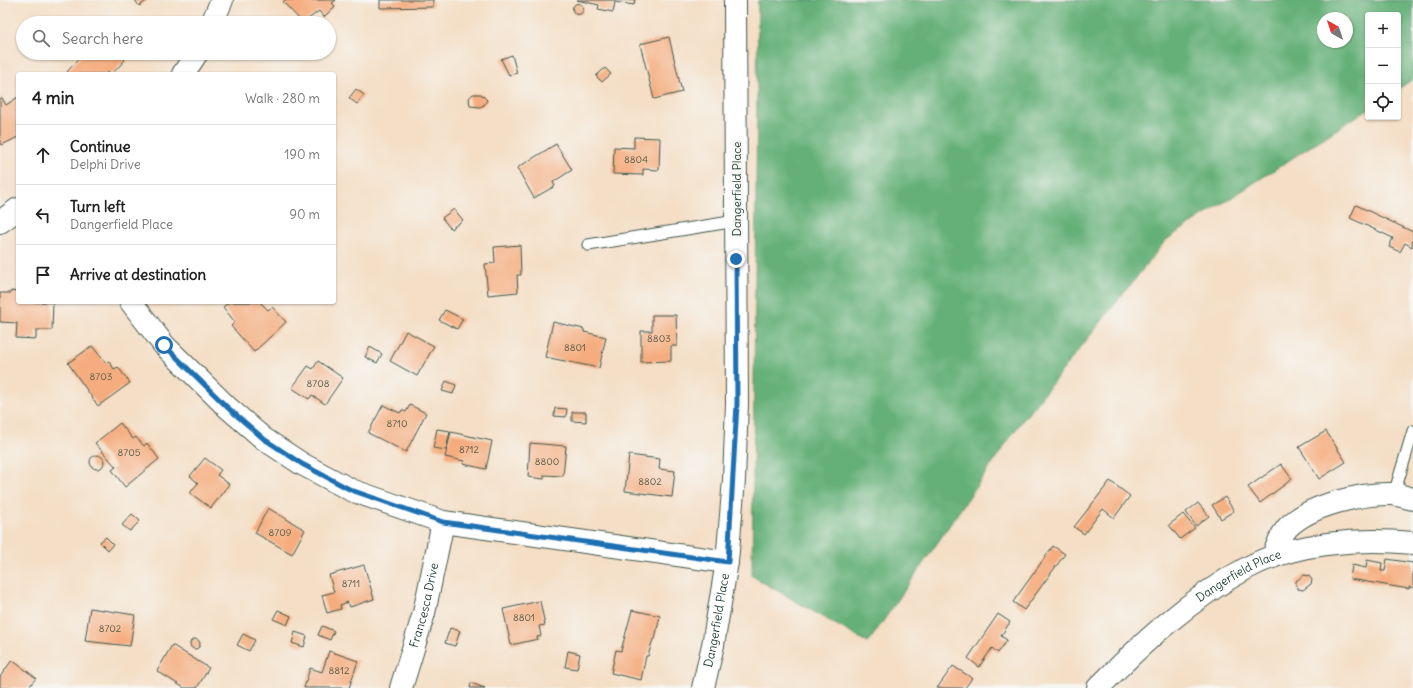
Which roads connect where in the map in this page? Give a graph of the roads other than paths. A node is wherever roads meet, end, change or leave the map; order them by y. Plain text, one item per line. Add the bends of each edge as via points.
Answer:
1 (222, 0) edge
2 (735, 0) edge
3 (215, 16) edge
4 (192, 60) edge
5 (184, 72) edge
6 (16, 210) edge
7 (736, 221) junction
8 (0, 222) edge
9 (588, 245) dead end
10 (133, 304) edge
11 (1413, 431) edge
12 (1403, 497) edge
13 (443, 522) junction
14 (1413, 544) edge
15 (1273, 557) junction
16 (728, 562) junction
17 (401, 688) edge
18 (703, 688) edge
19 (1098, 688) edge

1 - 3 street
2 - 7 street, Dangerfield Place
4 - 5 street
6 - 8 street
7 - 9 lane
7 - 16 street, Dangerfield Place via 737,404
10 - 13 street via 164,345 227,407 264,439 302,464 351,490
11 - 12 lane
12 - 15 street via 1374,495 1350,499 1300,518 1288,527
13 - 16 street
13 - 17 street, Francesca Drive via 424,613
14 - 15 street, Dangerfield Place via 1387,541 1322,545
15 - 19 street, Dangerfield Place via 1248,567 1212,589 1161,629
16 - 18 street, Dangerfield Place

